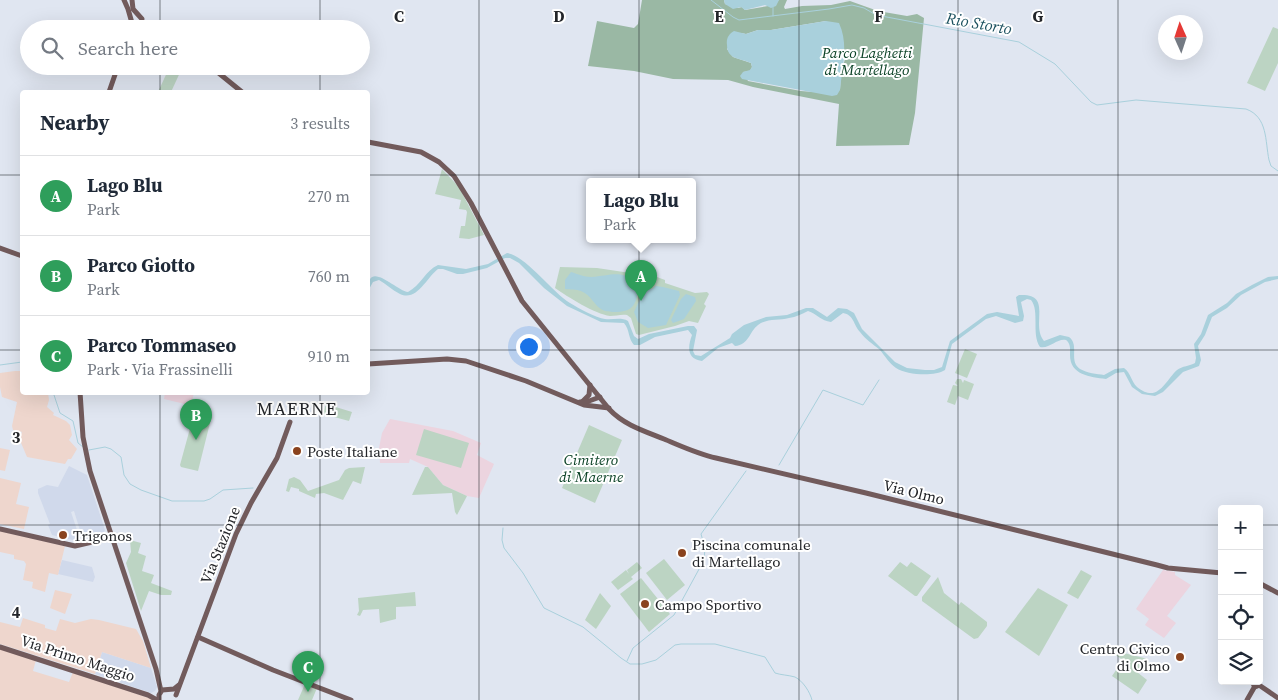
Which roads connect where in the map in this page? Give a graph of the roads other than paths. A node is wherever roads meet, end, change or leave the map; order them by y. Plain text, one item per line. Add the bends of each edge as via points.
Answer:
1 (124, 0) edge
2 (132, 0) edge
3 (130, 20) edge
4 (142, 20) edge
5 (115, 75) edge
6 (221, 75) edge
7 (110, 90) edge
8 (240, 90) edge
9 (370, 142) edge
10 (0, 248) edge
11 (20, 255) edge
12 (370, 364) edge
13 (590, 384) junction
14 (80, 395) edge
15 (600, 398) junction
16 (577, 402) junction
17 (587, 406) junction
18 (609, 409) junction
19 (290, 422) dead end
20 (0, 529) edge
21 (111, 534) junction
22 (104, 539) junction
23 (95, 541) junction
24 (114, 542) junction
25 (1218, 572) edge
26 (1263, 585) edge
27 (1278, 593) edge
28 (198, 637) junction
29 (0, 647) edge
30 (156, 669) junction
31 (181, 680) junction
32 (170, 689) junction
33 (159, 696) edge
34 (176, 698) edge
35 (1278, 698) edge
36 (351, 700) edge
37 (1247, 700) edge

1 - 3 street
2 - 4 street via 133,8
5 - 7 street
6 - 8 street
9 - 13 street, Via Olmo via 413,150 433,158 454,176 472,202 501,264 530,313
10 - 11 street
12 - 16 street, Via Olmo via 466,361 526,380
13 - 15 street, Via Olmo
13 - 16 street via 588,397
14 - 21 street via 86,452
15 - 16 street
15 - 17 street
15 - 18 street, Via Olmo
16 - 17 street, Via Olmo
17 - 18 street, Via Olmo
18 - 25 street, Via Olmo via 630,425 711,457 1168,568
19 - 28 street, Via Stazione via 276,458 236,534
20 - 23 street via 75,546
21 - 22 street
21 - 23 street
21 - 24 street
22 - 23 street
22 - 24 street
24 - 30 street
26 - 27 street
28 - 31 street, Via Stazione
28 - 36 street
29 - 33 street, Via Primo Maggio
30 - 32 street
30 - 33 street
31 - 32 street, Via Stazione via 176,688
31 - 34 street, Via Stazione
32 - 33 street, Via Primo Maggio
32 - 34 street
35 - 37 street via 1256,687

